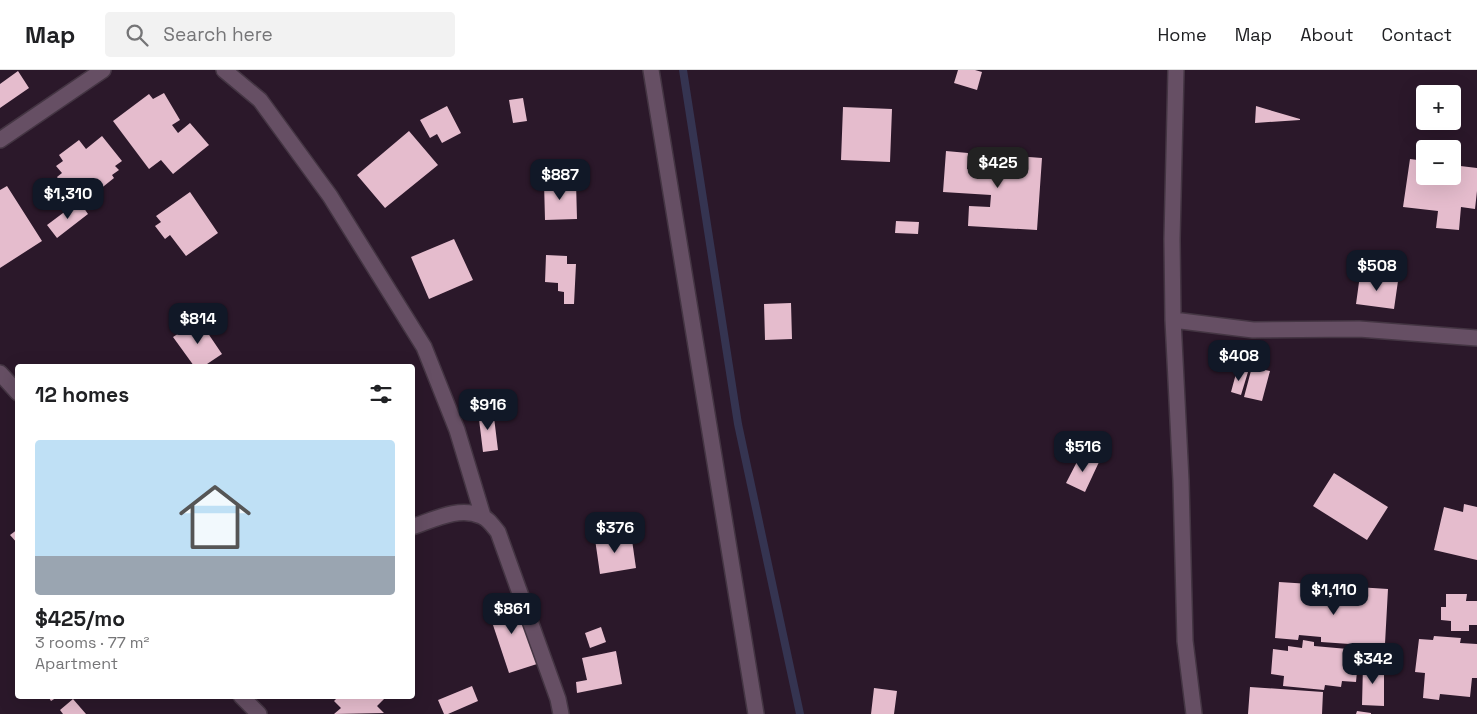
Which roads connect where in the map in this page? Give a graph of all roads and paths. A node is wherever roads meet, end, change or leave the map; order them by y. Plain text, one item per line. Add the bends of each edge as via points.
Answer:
1 (103, 70) edge
2 (224, 70) edge
3 (651, 70) edge
4 (1176, 70) edge
5 (0, 140) edge
6 (1173, 320) junction
7 (1477, 338) edge
8 (0, 373) edge
9 (15, 390) edge
10 (483, 516) junction
11 (415, 526) edge
12 (244, 699) edge
13 (259, 714) edge
14 (561, 714) edge
15 (756, 714) edge
16 (1194, 714) edge

1 - 5 street
2 - 10 street via 260,100 324,188 424,346 457,430
3 - 15 street
4 - 6 street
6 - 7 street via 1253,330 1359,329
6 - 16 street via 1185,640
8 - 9 street
10 - 11 street via 462,513
10 - 14 street via 498,532
12 - 13 street

